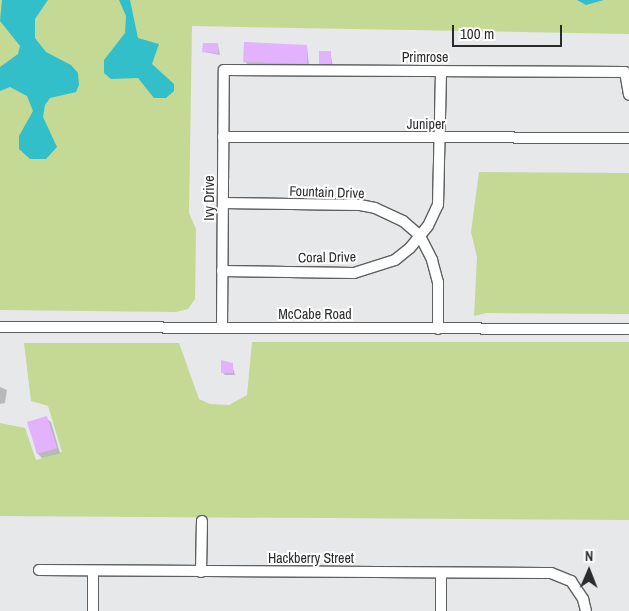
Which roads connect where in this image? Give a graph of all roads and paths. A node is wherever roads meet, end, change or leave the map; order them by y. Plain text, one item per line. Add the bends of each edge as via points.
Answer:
1 (224, 70) joint
2 (441, 71) junction
3 (629, 95) edge
4 (223, 137) junction
5 (440, 138) junction
6 (629, 138) edge
7 (223, 203) junction
8 (420, 236) junction
9 (222, 271) junction
10 (0, 327) edge
11 (222, 327) junction
12 (438, 329) junction
13 (629, 329) edge
14 (202, 521) dead end
15 (39, 570) dead end
16 (93, 571) junction
17 (201, 572) junction
18 (441, 572) junction
19 (92, 611) edge
20 (441, 611) edge
21 (586, 611) edge

1 - 2 street, Primrose
1 - 4 street, Ivy Drive
2 - 3 street, Primrose via 625,72
2 - 5 street, Coral Drive
4 - 5 street, Juniper
4 - 7 street, Ivy Drive
5 - 6 street, Juniper
5 - 8 street, Coral Drive via 438,205
7 - 8 street, Fountain Drive via 360,205 389,213
7 - 9 street, Ivy Drive
8 - 9 street, Coral Drive via 395,260 354,273
8 - 12 street via 438,282
9 - 11 street, Ivy Drive
10 - 11 street, McCabe Road
11 - 12 street, McCabe Road
12 - 13 street, McCabe Road
14 - 17 street
15 - 16 street, Hackberry Street
16 - 17 street, Hackberry Street
16 - 19 street
17 - 18 street, Hackberry Street
18 - 20 street
18 - 21 street, Hackberry Street via 551,573 571,581 578,589

